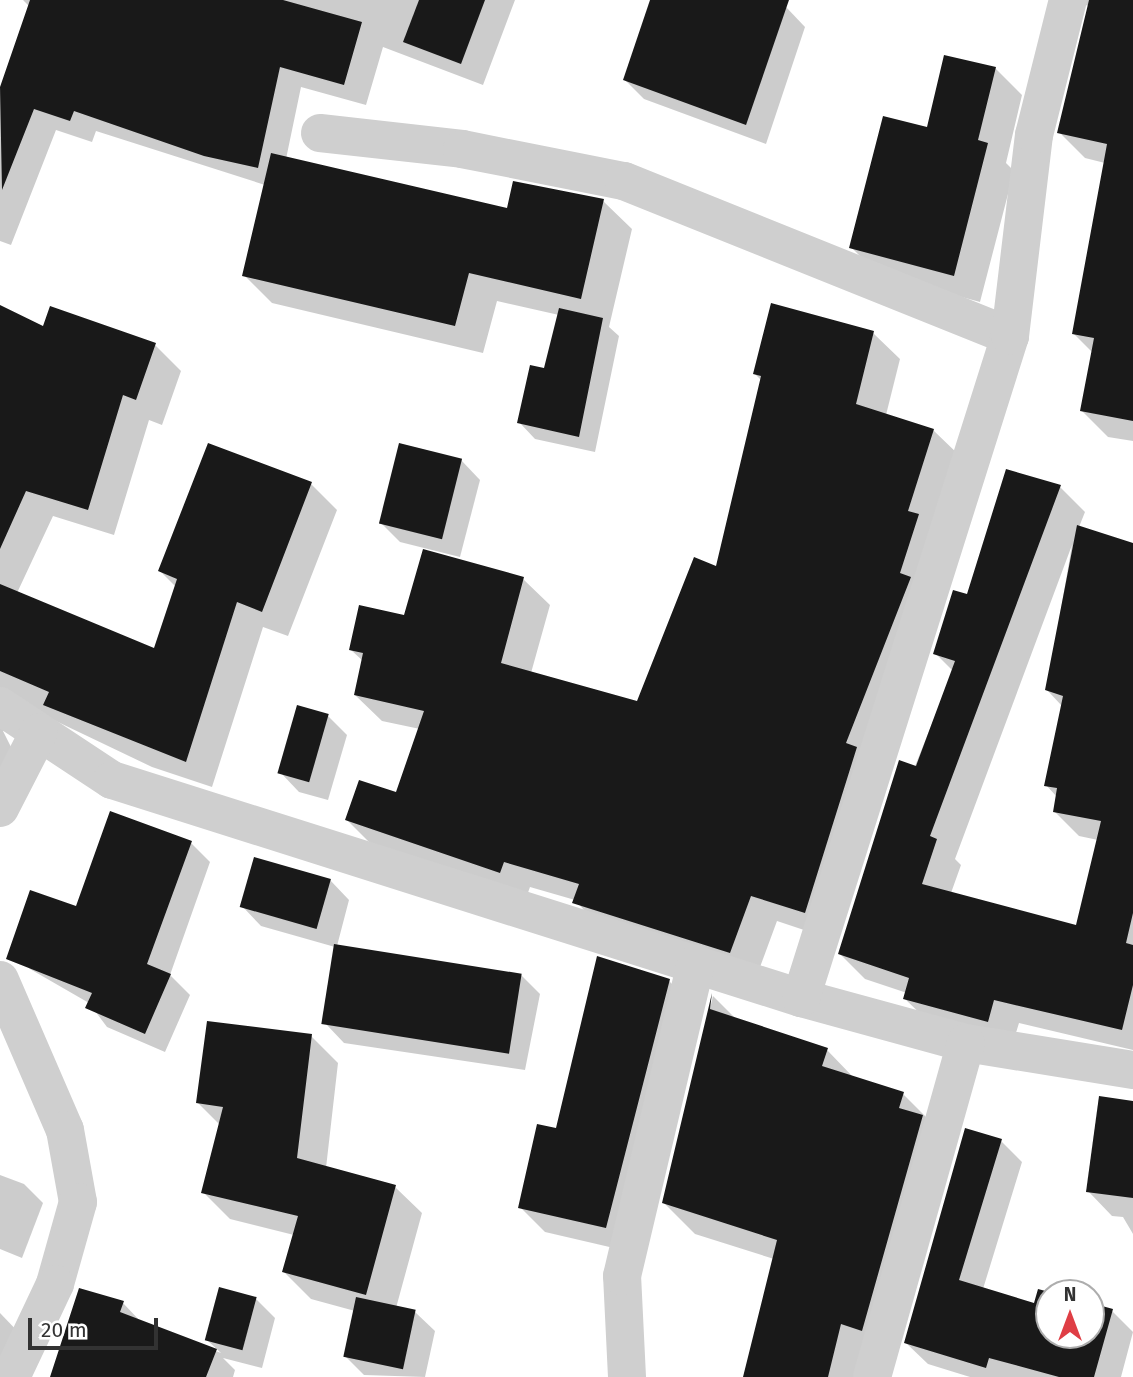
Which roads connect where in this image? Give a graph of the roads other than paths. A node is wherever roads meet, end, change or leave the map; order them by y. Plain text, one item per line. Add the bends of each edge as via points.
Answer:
1 (1068, 0) edge
2 (320, 133) dead end
3 (1010, 335) junction
4 (0, 706) edge
5 (39, 732) junction
6 (0, 808) edge
7 (696, 964) junction
8 (0, 980) edge
9 (801, 998) junction
10 (966, 1043) junction
11 (1133, 1070) edge
12 (11, 1377) edge
13 (626, 1377) edge
14 (872, 1377) edge

1 - 3 street via 1034,135
2 - 3 street via 462,149 624,181
3 - 9 street
4 - 5 street
5 - 6 street
5 - 7 street via 112,780
7 - 9 street
7 - 13 street via 622,1276
8 - 12 street via 65,1130 78,1202 55,1284
9 - 10 street
10 - 11 street
10 - 14 street

